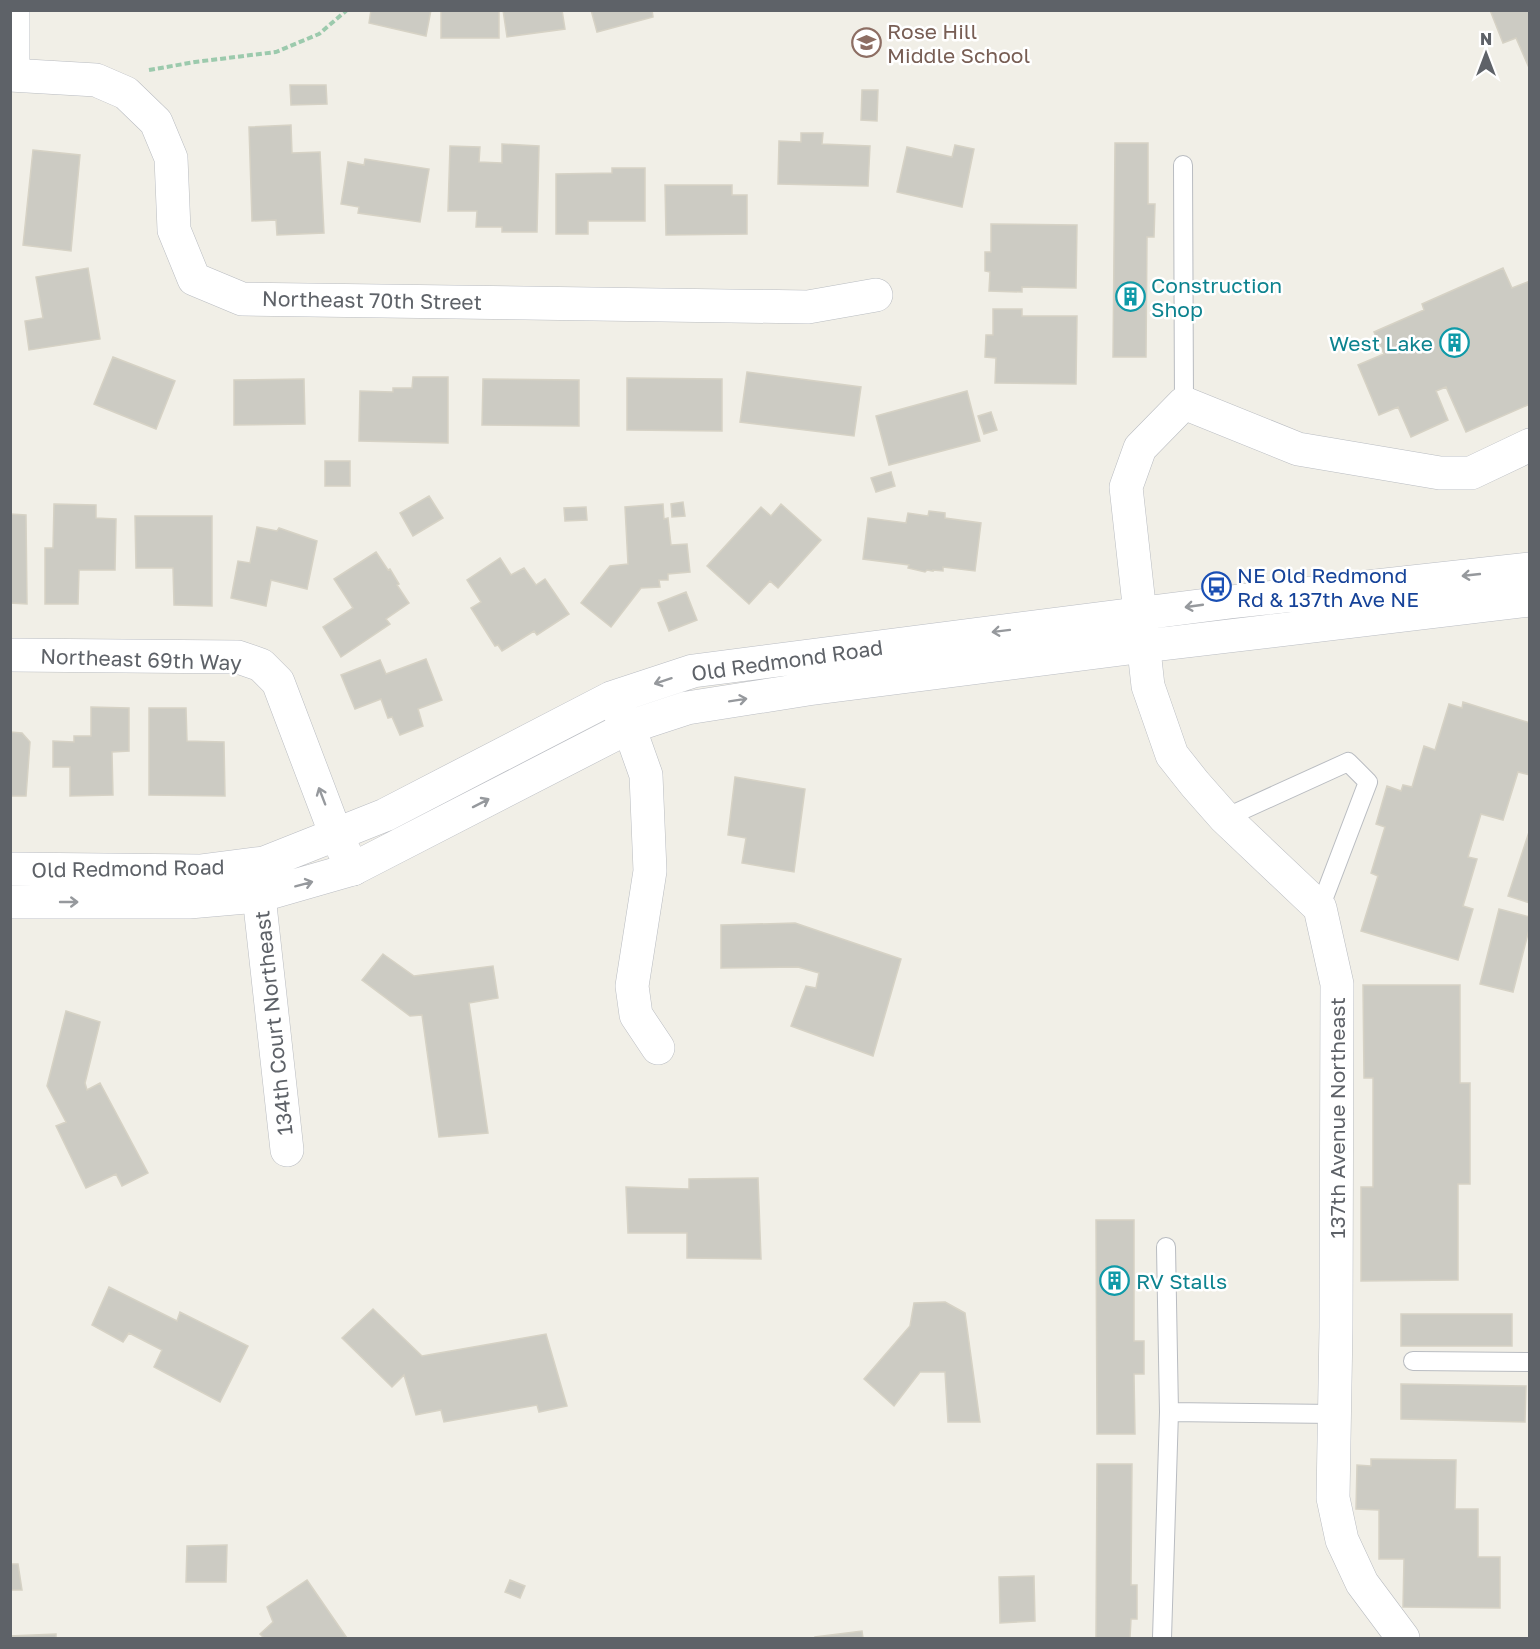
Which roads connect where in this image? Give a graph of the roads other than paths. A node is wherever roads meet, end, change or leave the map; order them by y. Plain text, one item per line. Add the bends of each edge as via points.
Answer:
1 (13, 10) edge
2 (12, 75) edge
3 (1183, 165) dead end
4 (876, 295) dead end
5 (1184, 404) junction
6 (1530, 445) edge
7 (1530, 569) edge
8 (1530, 600) edge
9 (1142, 613) junction
10 (1145, 646) junction
11 (10, 655) edge
12 (611, 698) junction
13 (629, 727) junction
14 (1225, 818) junction
15 (336, 836) junction
16 (10, 869) edge
17 (353, 869) junction
18 (259, 896) junction
19 (10, 902) edge
20 (1320, 908) junction
21 (658, 1048) dead end
22 (287, 1150) dead end
23 (1166, 1247) dead end
24 (1413, 1361) dead end
25 (1530, 1362) edge
26 (1169, 1412) junction
27 (1335, 1414) junction
28 (1162, 1638) edge
29 (1403, 1638) edge

1 - 2 street
2 - 4 street, Northeast 70th Street via 96,80 126,93 156,122 171,158 174,230 194,279 242,298 808,307
3 - 5 lane
5 - 6 street via 1298,449 1440,473 1471,473
5 - 9 street via 1140,448 1126,487
7 -> 9 street, Old Redmond Road
8 - 10 street, Old Redmond Road
9 - 10 street
9 -> 12 street, Old Redmond Road via 693,671
13 -> 10 street, Old Redmond Road via 687,708 808,689
10 - 14 street via 1148,686 1172,754
15 -> 11 street, Northeast 69th Way via 278,682 261,665 238,657
12 - 13 street
12 - 15 street, Old Redmond Road via 385,815
17 -> 13 street, Old Redmond Road
13 - 21 street via 646,775 650,871 632,986 636,1015
14 - 20 street
14 - 20 lane via 1348,762 1368,782
15 - 16 street, Old Redmond Road via 264,863 200,871
15 - 17 street, Northeast 69th Way
18 -> 17 street, Old Redmond Road
19 -> 18 street, Old Redmond Road via 189,902
18 - 22 street, 134th Court Northeast
20 - 27 street, 137th Avenue Northeast via 1337,984
23 - 26 lane
24 - 25 lane
26 - 27 lane
26 - 28 lane
27 - 29 street, 137th Avenue Northeast via 1333,1498 1342,1540 1362,1583

